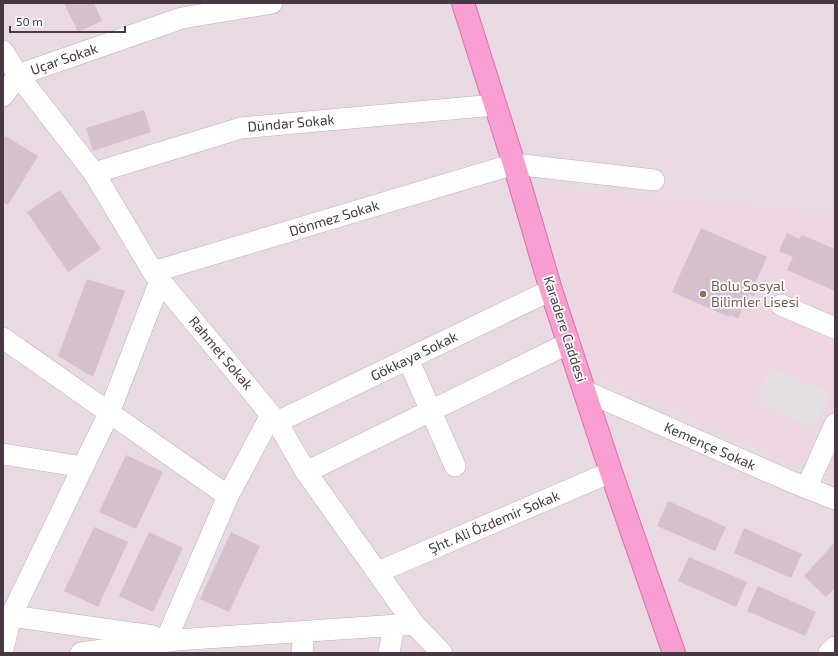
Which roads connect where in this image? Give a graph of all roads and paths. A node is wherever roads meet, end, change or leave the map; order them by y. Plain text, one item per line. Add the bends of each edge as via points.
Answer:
1 (272, 3) edge
2 (463, 3) edge
3 (180, 10) edge
4 (3, 51) edge
5 (18, 75) junction
6 (3, 96) edge
7 (495, 105) junction
8 (514, 164) junction
9 (94, 173) junction
10 (654, 180) dead end
11 (157, 277) junction
12 (551, 290) junction
13 (781, 305) dead end
14 (835, 328) edge
15 (3, 338) edge
16 (569, 343) junction
17 (408, 359) junction
18 (585, 391) junction
19 (431, 411) junction
20 (109, 413) junction
21 (274, 418) junction
22 (831, 418) edge
23 (3, 454) edge
24 (455, 466) dead end
25 (83, 467) junction
26 (306, 472) junction
27 (611, 472) junction
28 (807, 487) junction
29 (228, 496) junction
30 (835, 498) edge
31 (378, 572) junction
32 (7, 616) edge
33 (414, 624) junction
34 (394, 626) junction
35 (304, 632) junction
36 (172, 639) junction
37 (3, 649) edge
38 (81, 653) edge
39 (302, 653) edge
40 (389, 653) edge
41 (442, 653) edge
42 (674, 653) edge

1 - 3 street, Uçar Sokak
2 - 7 main road, Karadere Caddesi
3 - 5 street, Uçar Sokak
4 - 5 street, Rahmet Sokak
5 - 6 street
5 - 9 street, Rahmet Sokak
7 - 8 main road, Karadere Caddesi
7 - 9 street, Dündar Sokak via 241,128
8 - 10 street
8 - 11 street, Dönmez Sokak
8 - 12 main road, Karadere Caddesi
9 - 11 street, Rahmet Sokak
11 - 20 street
11 - 21 street, Rahmet Sokak
12 - 16 main road, Karadere Caddesi
12 - 17 street, Gökkaya Sokak
13 - 14 street
15 - 20 street
16 - 18 main road, Karadere Caddesi
16 - 19 street
17 - 19 street
17 - 21 street, Gökkaya Sokak
18 - 27 main road, Karadere Caddesi
18 - 28 street, Kemençe Sokak
19 - 24 street
19 - 26 street
20 - 25 street
20 - 29 street
21 - 26 street, Rahmet Sokak
21 - 29 street
22 - 28 street
23 - 25 street
25 - 32 street
26 - 31 street, Rahmet Sokak
27 - 31 street, Şht. Ali Özdemir Sokak
27 - 42 main road, Karadere Caddesi
28 - 30 street, Kemençe Sokak
29 - 36 street
31 - 33 street, Rahmet Sokak
32 - 36 street
32 - 37 street
33 - 34 street
33 - 41 street, Rahmet Sokak
34 - 35 street
34 - 40 street
35 - 36 street
35 - 39 street
36 - 38 street

